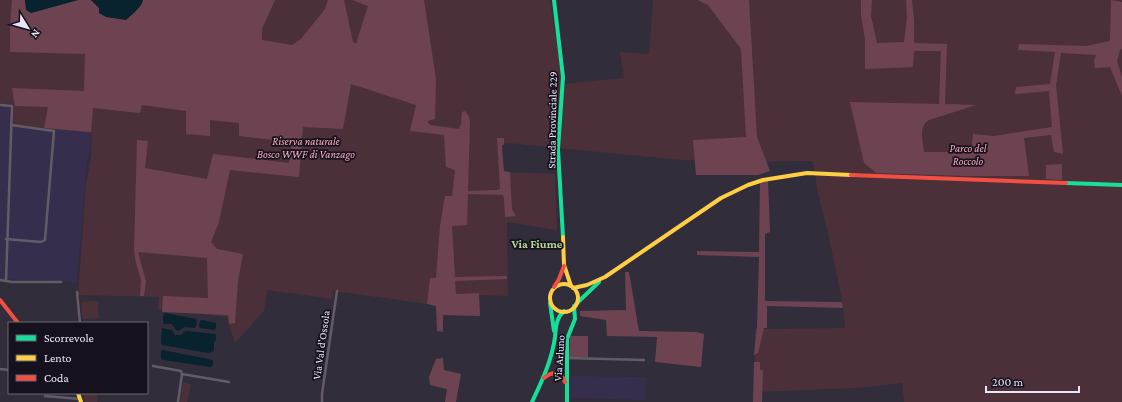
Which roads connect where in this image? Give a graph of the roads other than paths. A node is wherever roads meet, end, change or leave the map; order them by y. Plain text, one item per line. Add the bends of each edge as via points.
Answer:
1 (554, 0) edge
2 (0, 105) edge
3 (11, 125) junction
4 (1122, 185) edge
5 (6, 239) junction
6 (531, 242) dead end
7 (563, 245) junction
8 (564, 265) junction
9 (605, 277) junction
10 (0, 280) edge
11 (6, 281) junction
12 (61, 282) dead end
13 (572, 287) junction
14 (553, 289) junction
15 (337, 291) dead end
16 (77, 292) dead end
17 (0, 300) edge
18 (550, 300) junction
19 (575, 305) junction
20 (566, 311) junction
21 (574, 316) junction
22 (17, 322) edge
23 (80, 322) edge
24 (555, 338) junction
25 (567, 358) junction
26 (644, 360) dead end
27 (153, 366) dead end
28 (182, 374) junction
29 (542, 380) junction
30 (229, 382) dead end
31 (566, 386) junction
32 (45, 396) dead end
33 (81, 401) edge
34 (178, 402) edge
35 (322, 402) edge
36 (532, 402) edge
37 (566, 402) edge

1 - 7 main road, Strada Provinciale 229 via 563,77 558,149
2 - 3 street via 12,105
3 - 5 street
3 - 5 street via 54,131 45,240 41,242
4 - 9 main road via 807,173 778,177 748,185 721,198
5 - 11 street
6 - 7 street
7 - 8 main road, Strada Provinciale 229
8 - 13 main road
8 - 14 main road
9 - 13 main road via 588,285
9 - 19 main road
10 - 11 street
11 - 12 street
13 - 14 main road via 563,284
13 - 19 main road via 577,298
14 - 18 main road
15 - 35 street, Via Val d'Ossola
16 - 23 street
17 - 22 main road
18 - 20 main road via 556,310
18 - 24 main road
19 - 20 main road
19 - 21 main road, Via Arluno
20 - 21 main road
20 - 24 main road via 558,317
21 - 25 main road, Via Arluno via 574,323 567,339
24 - 29 main road via 552,355
25 - 26 street
25 - 31 main road, Via Arluno
27 - 28 street via 179,370
28 - 30 street
28 - 34 street
29 - 31 main road via 550,373 559,373
29 - 36 main road
31 - 37 main road, Via Arluno
32 - 33 street

